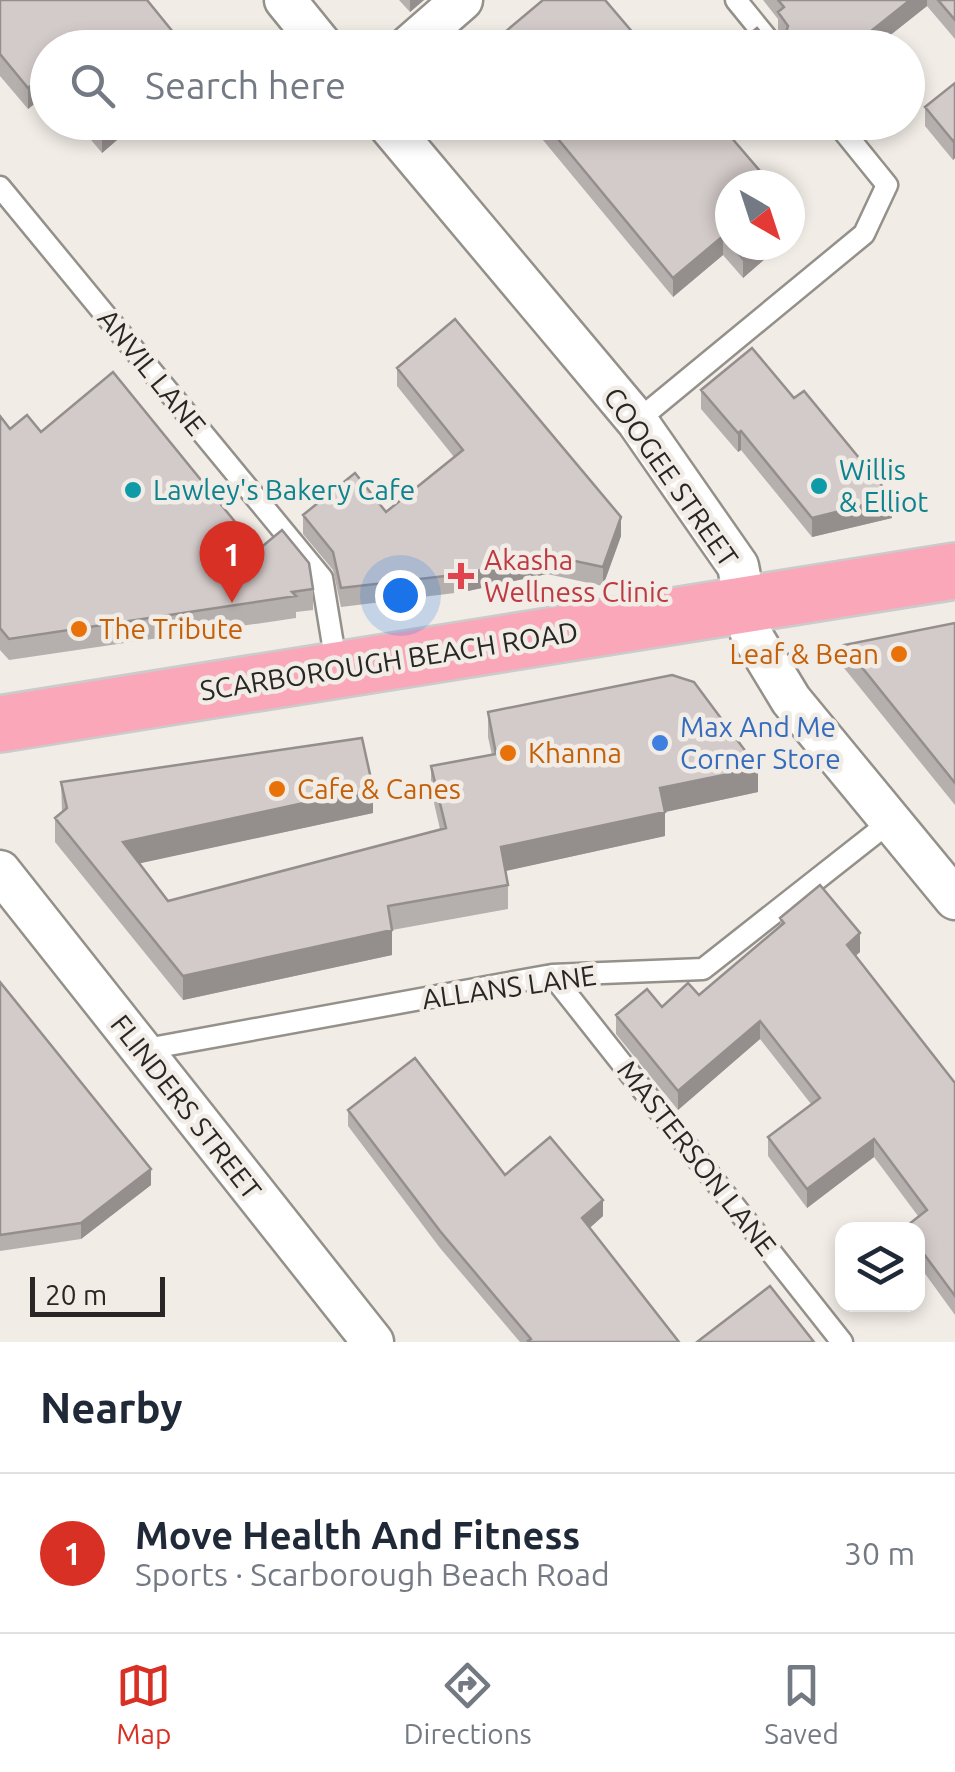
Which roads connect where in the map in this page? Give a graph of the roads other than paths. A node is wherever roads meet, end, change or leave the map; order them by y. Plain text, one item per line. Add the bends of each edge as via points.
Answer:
1 (285, 0) edge
2 (462, 0) edge
3 (736, 0) edge
4 (309, 30) edge
5 (427, 30) edge
6 (760, 30) edge
7 (401, 140) edge
8 (851, 140) edge
9 (0, 188) edge
10 (637, 422) junction
11 (955, 572) edge
12 (745, 604) junction
13 (337, 669) junction
14 (0, 724) edge
15 (891, 821) junction
16 (0, 871) edge
17 (955, 899) edge
18 (552, 975) junction
19 (141, 1050) junction
20 (373, 1342) edge
21 (842, 1342) edge

1 - 4 street
2 - 5 street
3 - 6 lane
7 - 10 street, COOGEE STREET
8 - 10 lane via 887,185 864,234
9 - 13 lane, ANVIL LANE via 322,578
10 - 12 street, COOGEE STREET via 738,566
11 - 12 main road, SCARBOROUGH BEACH ROAD
12 - 13 main road, SCARBOROUGH BEACH ROAD
12 - 15 street, COOGEE STREET via 751,634 791,700
13 - 14 main road, SCARBOROUGH BEACH ROAD
15 - 17 street, COOGEE STREET
15 - 18 lane, ALLANS LANE via 703,969
16 - 19 street, FLINDERS STREET
18 - 19 lane, ALLANS LANE
18 - 21 lane, MASTERSON LANE
19 - 20 street, FLINDERS STREET

